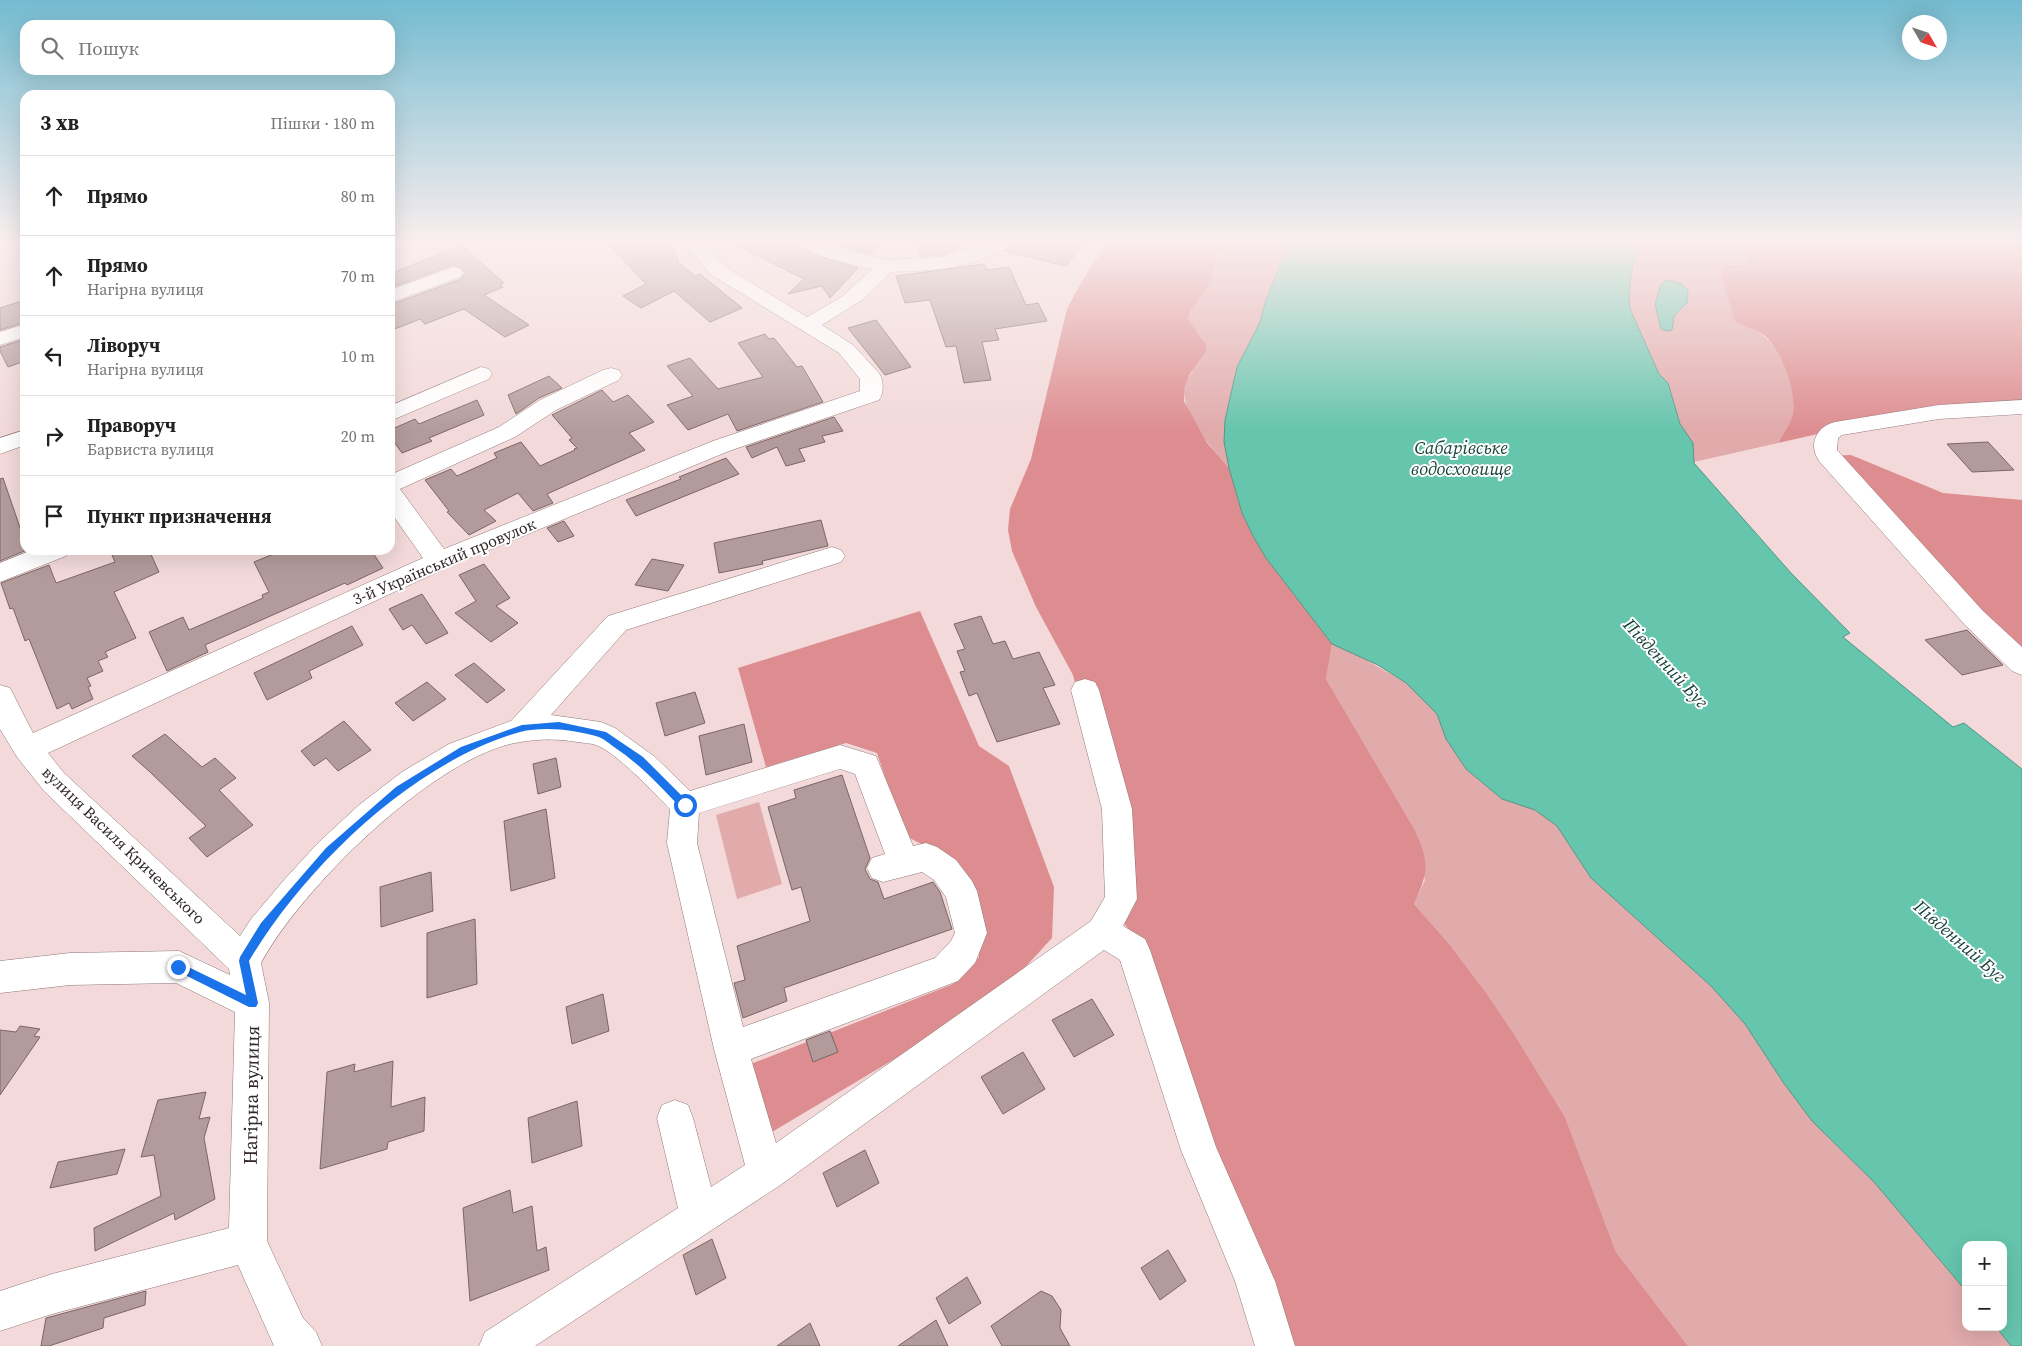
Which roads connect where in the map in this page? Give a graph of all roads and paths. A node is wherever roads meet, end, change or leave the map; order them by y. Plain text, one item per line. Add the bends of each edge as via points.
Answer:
1 (774, 305) edge
2 (846, 305) edge
3 (807, 325) junction
4 (20, 332) edge
5 (0, 339) edge
6 (481, 374) dead end
7 (611, 375) dead end
8 (2022, 407) edge
9 (395, 412) edge
10 (20, 439) edge
11 (0, 447) edge
12 (395, 482) edge
13 (395, 500) edge
14 (45, 555) edge
15 (832, 556) dead end
16 (439, 561) junction
17 (0, 573) edge
18 (2022, 664) edge
19 (1085, 690) dead end
20 (0, 696) edge
21 (522, 728) junction
22 (27, 749) junction
23 (685, 805) junction
24 (1103, 932) junction
25 (244, 961) junction
26 (0, 977) edge
27 (252, 1003) junction
28 (731, 1049) junction
29 (675, 1118) dead end
30 (766, 1173) junction
31 (699, 1216) junction
32 (248, 1243) junction
33 (0, 1311) edge
34 (302, 1346) edge
35 (499, 1346) edge
36 (1275, 1346) edge

1 - 3 street
2 - 3 street
3 - 16 street, 3-й Український провулок via 846,349 871,378 871,395 720,446
4 - 5 street
6 - 9 street
7 - 12 street via 548,405 507,432
8 - 18 street via 1939,412 1835,429 1827,435 1825,450 1974,618
10 - 11 street
13 - 16 street
14 - 17 street
15 - 21 street via 617,623
16 - 22 street, 3-й Український провулок
19 - 24 street via 1117,809 1121,899
20 - 22 street, вулиця Василя Кричевського via 17,735
21 - 23 street via 559,725 602,734 640,759
21 - 25 street via 464,749 399,789 329,850 264,926
22 - 25 street, вулиця Василя Кричевського via 54,782
23 - 28 street via 682,843
23 - 28 street via 840,757 866,765 894,865 926,857 945,870 961,891 971,933 963,952 946,970
24 - 30 street
24 - 36 street via 1133,950 1199,1150 1255,1281
25 - 27 street, Нагірна вулиця
26 - 27 street via 70,969 178,967
27 - 32 street, Нагірна вулиця
28 - 30 street
29 - 31 street
30 - 31 street
31 - 35 street
32 - 33 street via 52,1294
32 - 34 street, Нагірна вулиця via 289,1332

